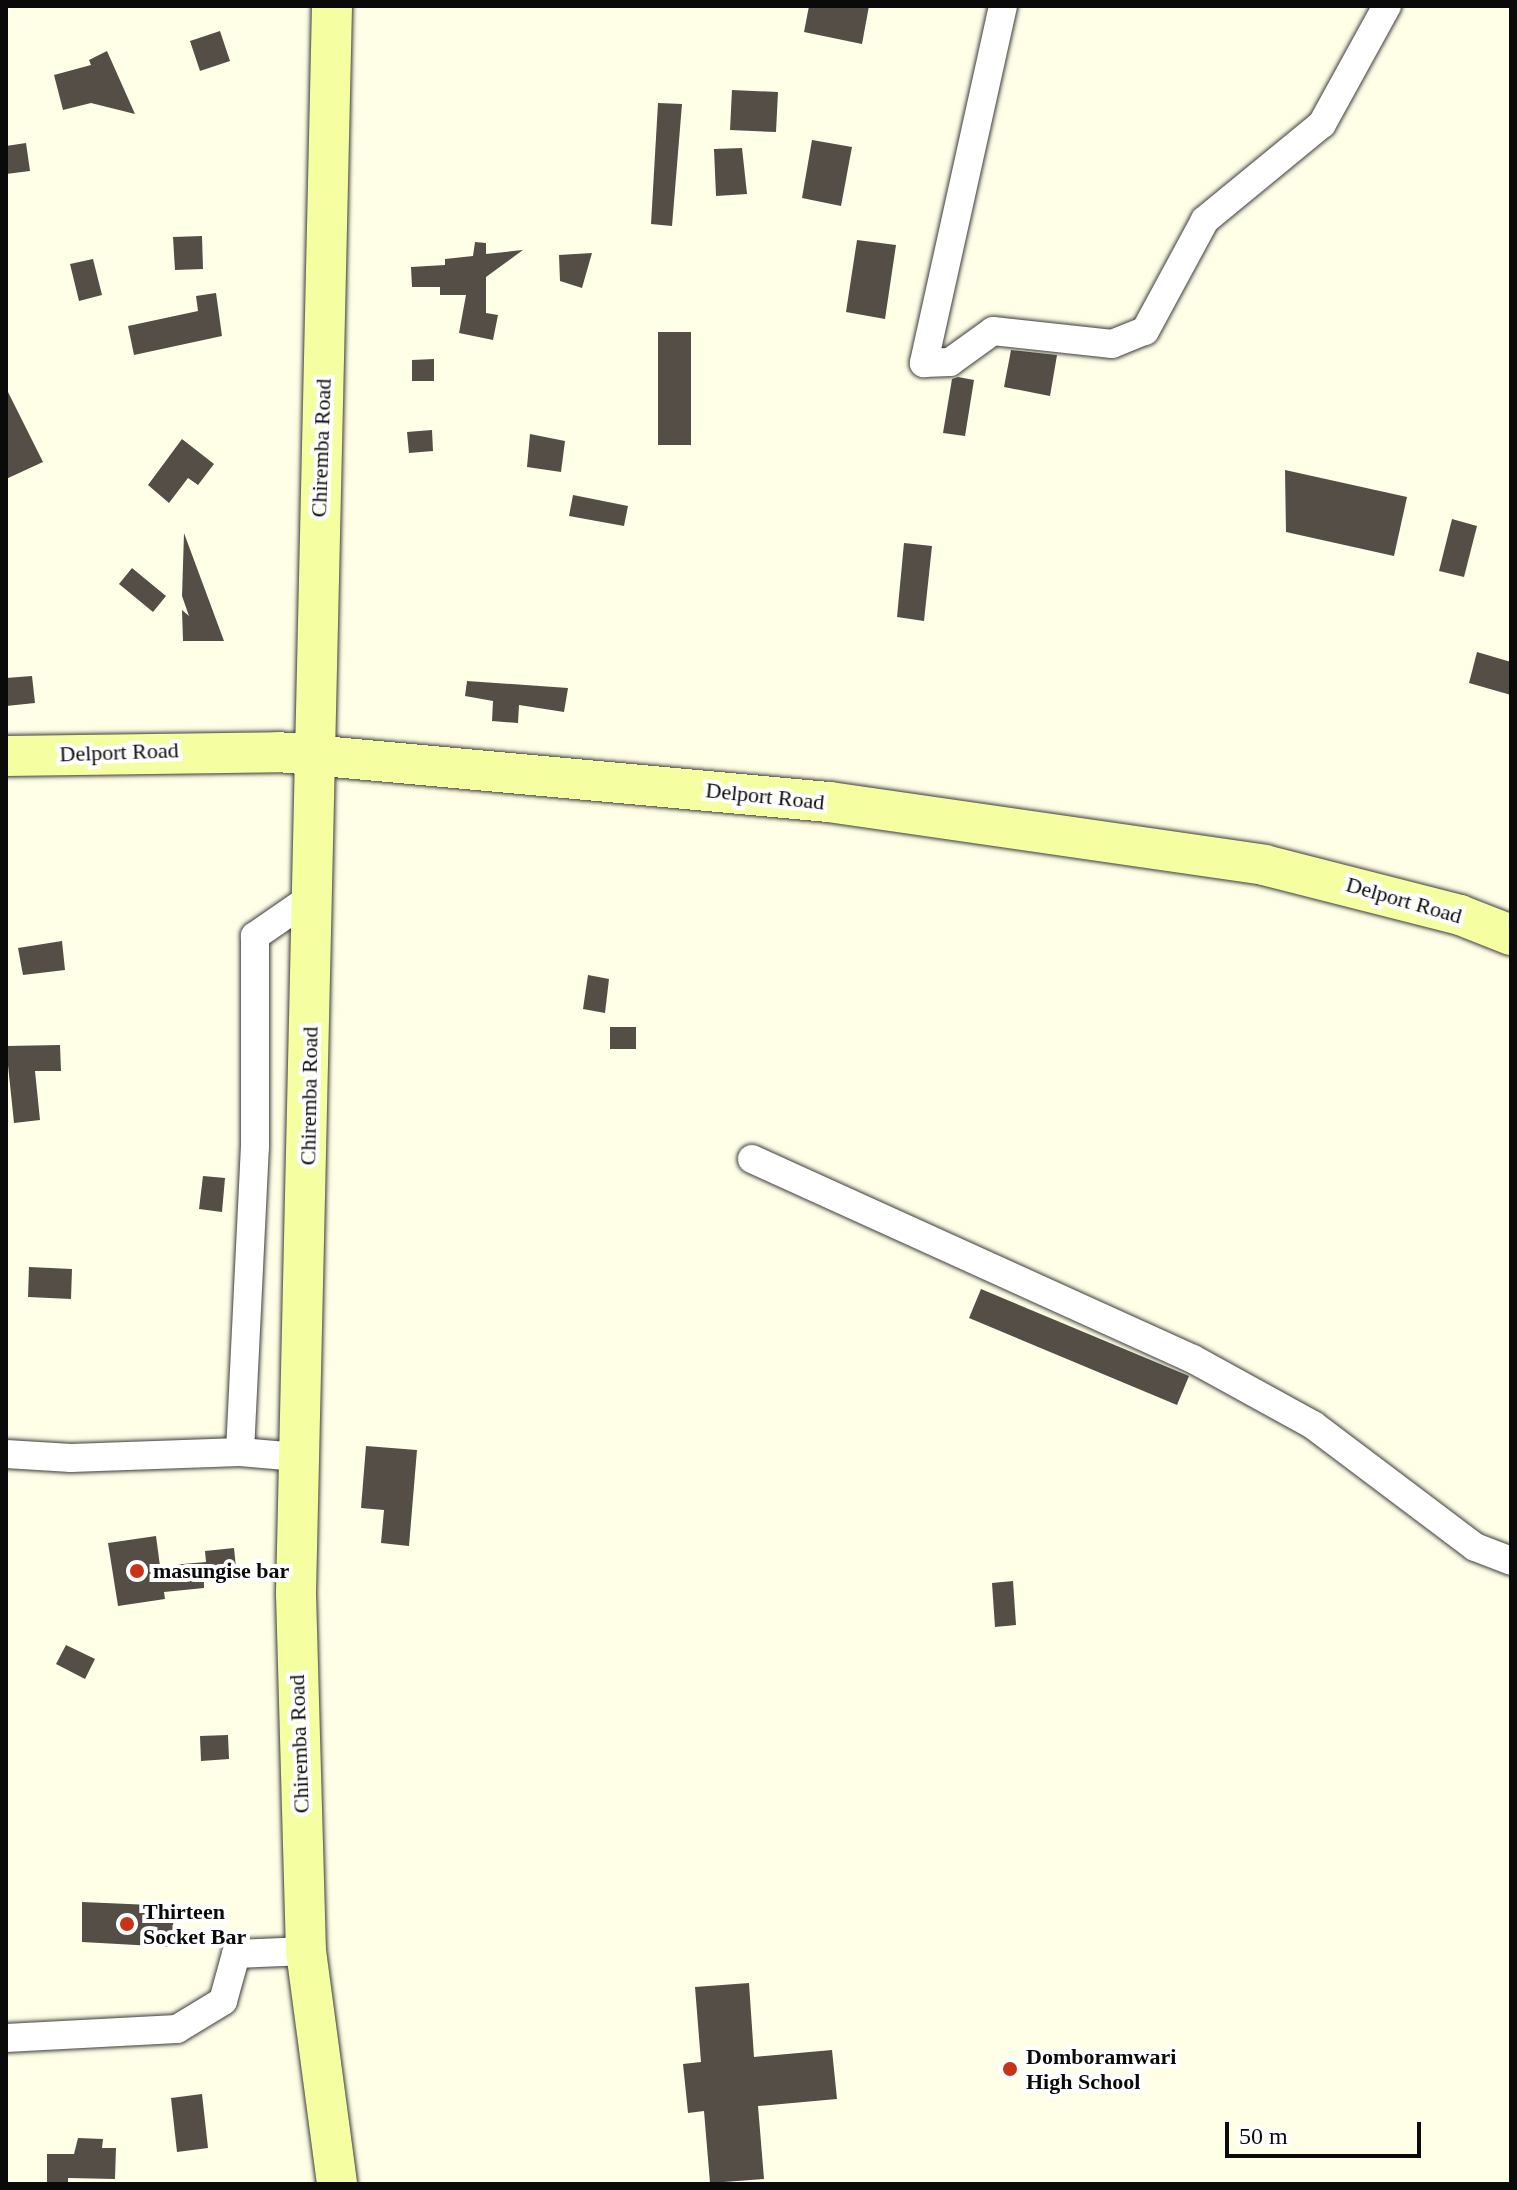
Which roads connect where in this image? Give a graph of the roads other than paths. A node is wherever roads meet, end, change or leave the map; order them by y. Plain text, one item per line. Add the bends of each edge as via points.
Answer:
1 (332, 6) edge
2 (1003, 6) edge
3 (1387, 6) edge
4 (316, 754) junction
5 (6, 756) edge
6 (313, 896) junction
7 (1511, 935) edge
8 (752, 1159) dead end
9 (240, 1452) junction
10 (6, 1454) edge
11 (298, 1457) junction
12 (1511, 1561) edge
13 (306, 1951) junction
14 (6, 2038) edge
15 (337, 2184) edge

1 - 4 main road, Chiremba Road
2 - 3 street via 924,363 950,362 993,331 1112,344 1145,331 1205,220 1322,124
4 - 5 main road, Delport Road via 174,749
4 - 6 main road, Chiremba Road
4 - 7 main road, Delport Road via 829,802 1264,865 1460,915
6 - 9 street via 255,936 255,1147
6 - 11 main road, Chiremba Road
8 - 12 street via 1193,1359 1313,1425 1475,1547
9 - 10 street via 71,1458
9 - 11 street
11 - 13 main road, Chiremba Road via 297,1702
13 - 14 street via 236,1954 223,2001 177,2029
13 - 15 main road, Chiremba Road

